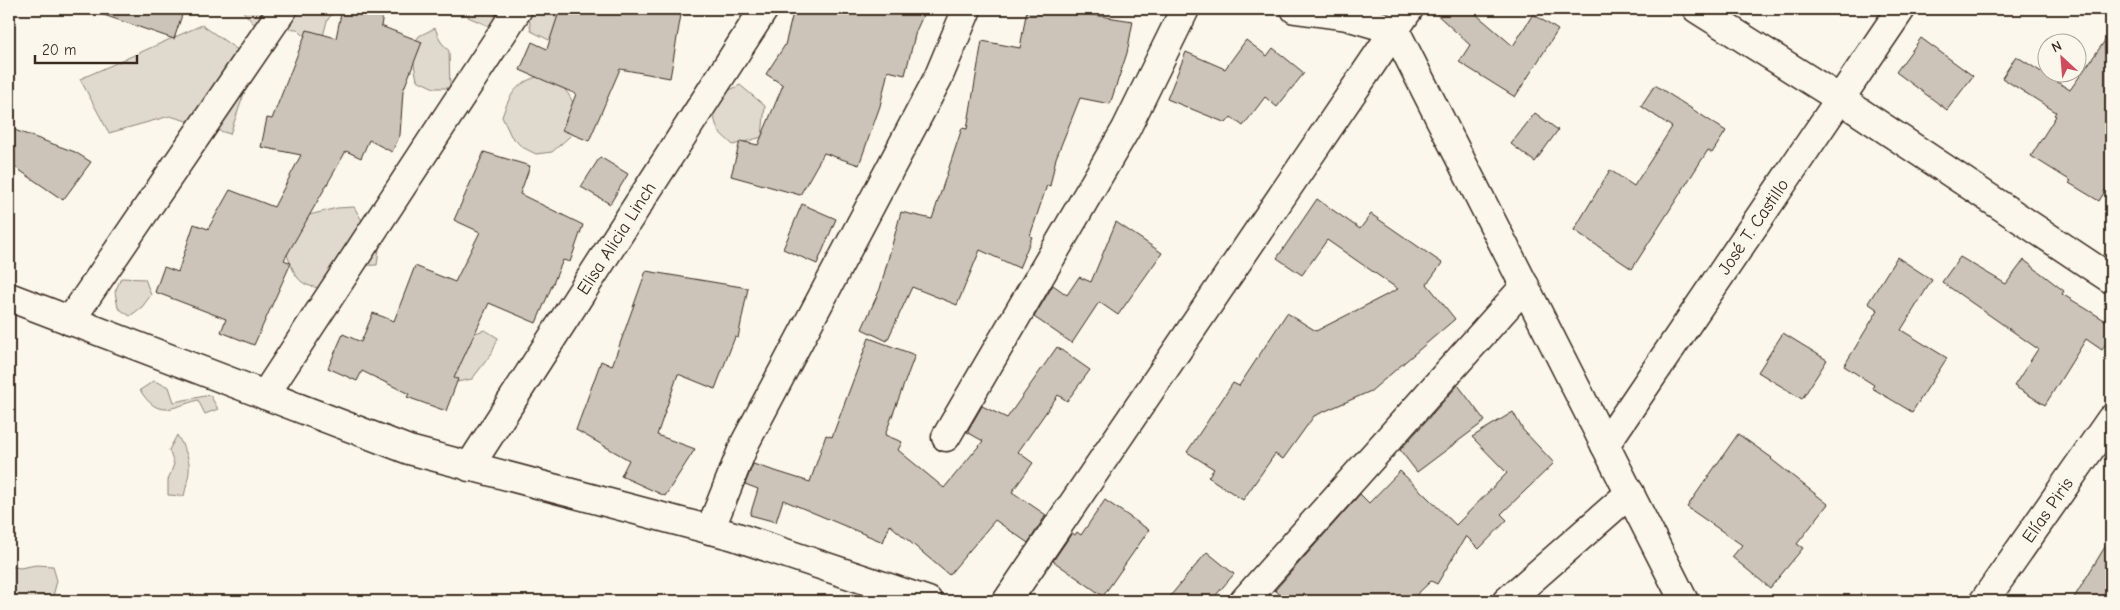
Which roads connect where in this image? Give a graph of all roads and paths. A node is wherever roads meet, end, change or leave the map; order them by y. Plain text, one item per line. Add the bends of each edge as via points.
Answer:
1 (283, 9) edge
2 (518, 9) edge
3 (764, 9) edge
4 (967, 9) edge
5 (1184, 9) edge
6 (1295, 9) edge
7 (1697, 9) edge
8 (1901, 9) edge
9 (1402, 20) edge
10 (1840, 99) junction
11 (2111, 279) edge
12 (1525, 286) junction
13 (9, 297) edge
14 (70, 320) junction
15 (265, 395) junction
16 (2111, 419) edge
17 (946, 437) dead end
18 (1606, 445) junction
19 (469, 467) junction
20 (1630, 493) junction
21 (710, 530) junction
22 (928, 601) edge
23 (1007, 601) edge
24 (1244, 601) edge
25 (1508, 601) edge
26 (1684, 601) edge
27 (1984, 601) edge

1 - 14 street
2 - 15 street
3 - 19 street, Elisa Alicia Linch
4 - 21 street via 938,78 745,443
5 - 17 street via 1126,130
6 - 9 street
7 - 10 street
8 - 10 street, José T. Castillo
9 - 12 street
9 - 23 street
10 - 11 street
10 - 18 street, José T. Castillo
12 - 18 street
12 - 24 street
13 - 14 street
14 - 15 street
15 - 19 street via 409,450
16 - 27 street, Elías Piris
18 - 20 street
19 - 21 street
20 - 25 street
20 - 26 street
21 - 22 street

